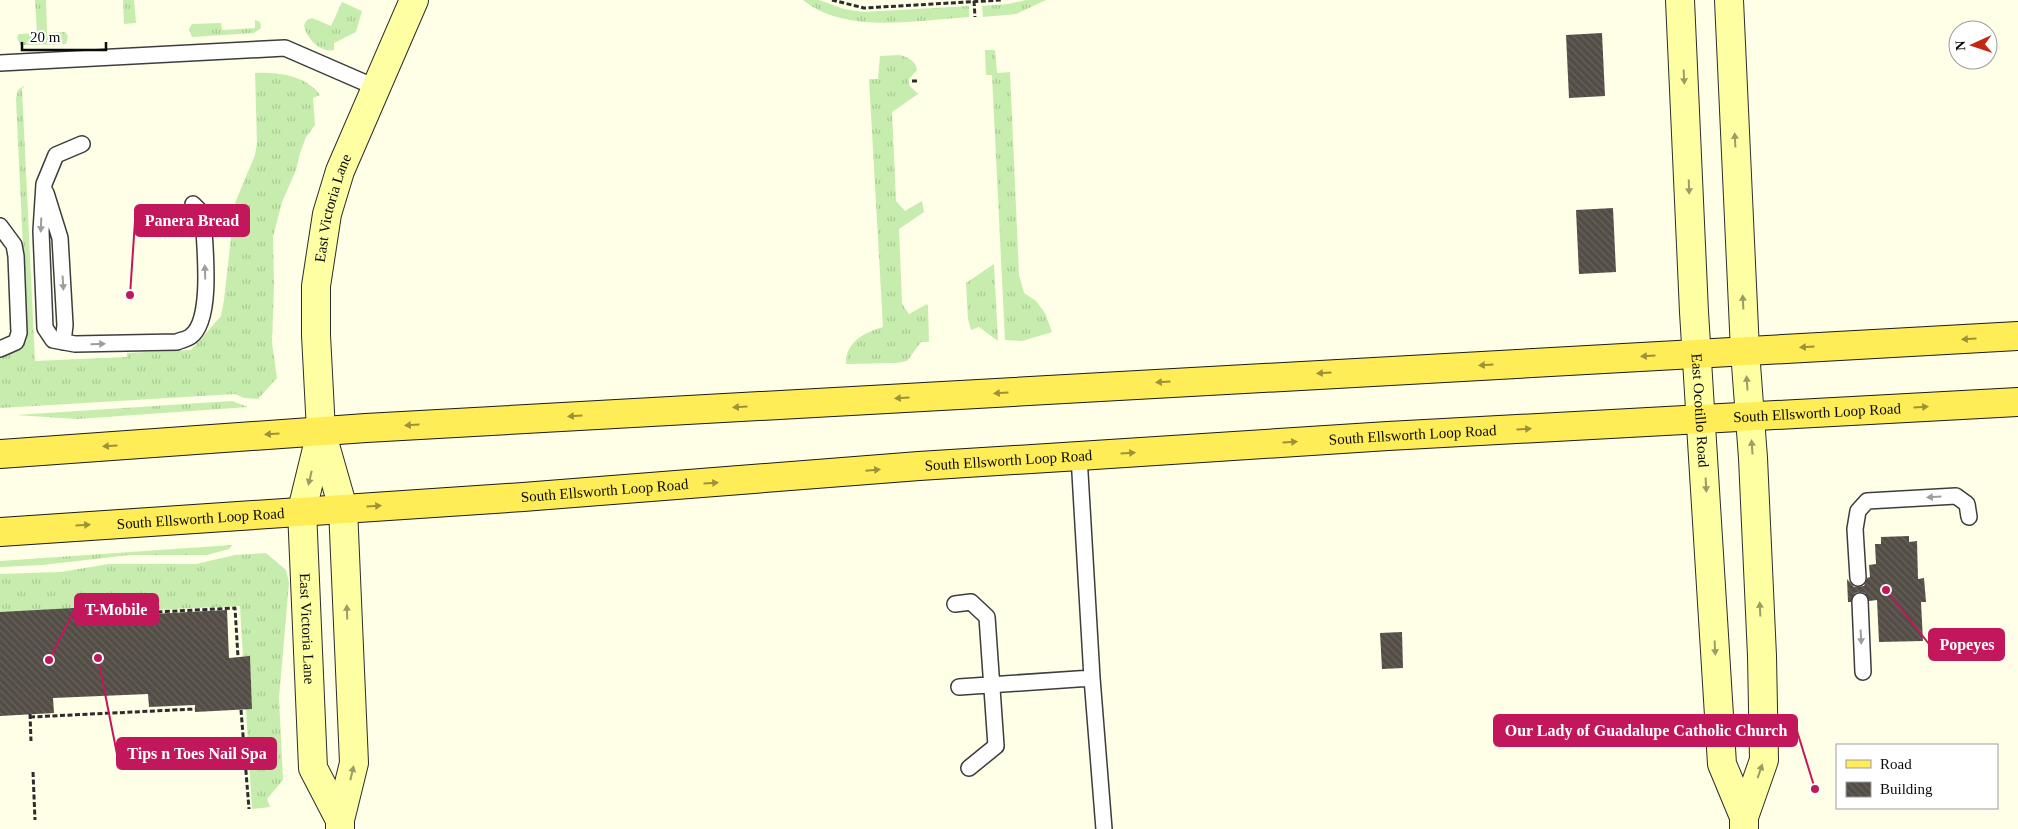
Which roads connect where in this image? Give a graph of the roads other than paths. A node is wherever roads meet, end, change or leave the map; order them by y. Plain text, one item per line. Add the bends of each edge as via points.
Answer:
1 (414, 0) edge
2 (1680, 0) edge
3 (1729, 0) edge
4 (0, 63) edge
5 (377, 88) junction
6 (82, 144) dead end
7 (193, 204) dead end
8 (0, 226) edge
9 (2018, 336) edge
10 (0, 349) edge
11 (1745, 351) junction
12 (1697, 354) junction
13 (2018, 402) edge
14 (1750, 416) junction
15 (1702, 419) junction
16 (321, 431) junction
17 (0, 454) edge
18 (1079, 456) junction
19 (343, 508) junction
20 (302, 510) junction
21 (1969, 517) dead end
22 (0, 532) edge
23 (1858, 578) dead end
24 (1860, 601) dead end
25 (955, 604) dead end
26 (1863, 672) dead end
27 (1092, 678) junction
28 (992, 685) junction
29 (959, 687) dead end
30 (968, 768) dead end
31 (1744, 823) edge
32 (340, 825) edge
33 (1104, 829) edge

1 - 5 main road, East Victoria Lane
2 -> 12 main road, East Ocotillo Road
11 -> 3 main road, East Ocotillo Road
4 - 5 lane via 285,48
5 - 16 main road, East Victoria Lane via 340,171 320,249 316,296
6 -> 7 lane via 56,155 44,184 41,231 45,328 53,340 75,344 177,342 192,336 201,322 206,301 203,214
8 - 10 lane via 14,245 16,256 19,333 16,342
9 -> 11 main road
11 - 12 main road
14 -> 11 main road, East Ocotillo Road
12 - 15 main road, East Ocotillo Road
12 -> 16 main road
14 -> 13 main road, South Ellsworth Loop Road
14 - 15 main road, South Ellsworth Loop Road
31 -> 14 main road, East Ocotillo Road via 1764,760
18 -> 15 main road, South Ellsworth Loop Road
15 -> 31 main road, East Ocotillo Road via 1722,764
16 -> 17 main road
16 - 19 main road, East Victoria Lane
16 -> 20 main road, East Victoria Lane
19 -> 18 main road, South Ellsworth Loop Road
18 - 27 lane
19 - 20 main road, South Ellsworth Loop Road
32 -> 19 main road, East Victoria Lane via 354,763
22 -> 20 main road, South Ellsworth Loop Road
20 - 32 main road, East Victoria Lane via 313,768
21 -> 23 lane via 1967,504 1956,496 1867,502 1858,510 1855,529
24 -> 26 lane
25 - 28 lane via 971,602 987,617
27 - 28 lane
27 - 33 lane
28 - 29 lane
28 - 30 lane via 996,746

